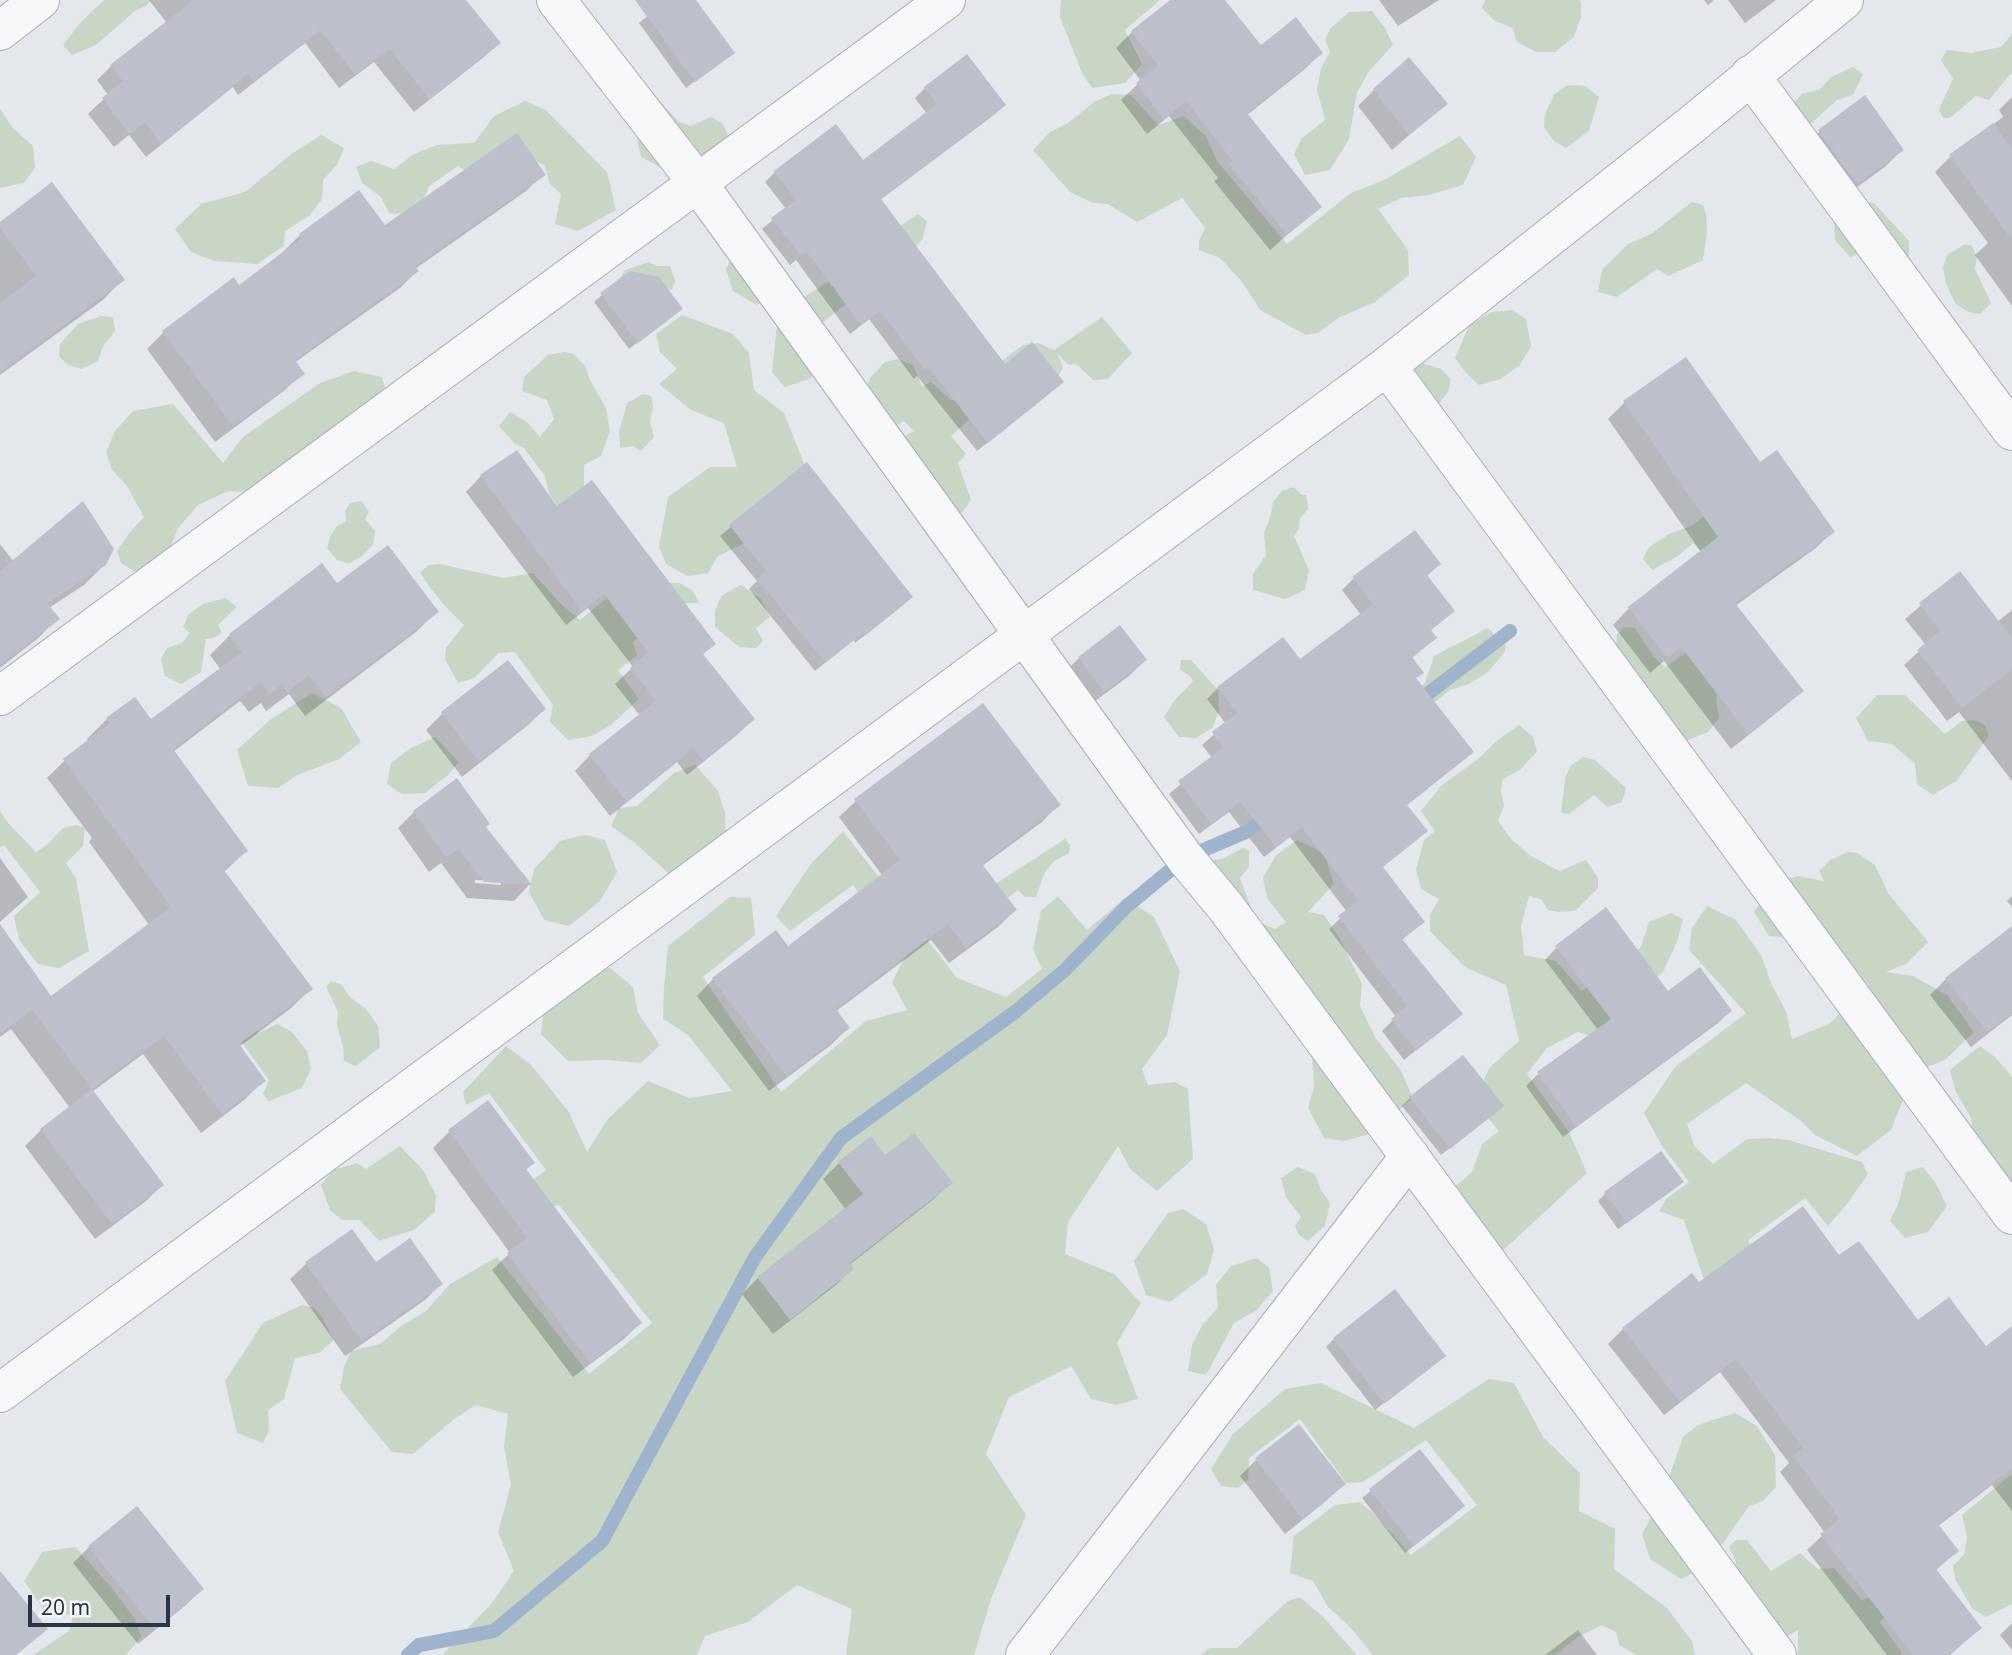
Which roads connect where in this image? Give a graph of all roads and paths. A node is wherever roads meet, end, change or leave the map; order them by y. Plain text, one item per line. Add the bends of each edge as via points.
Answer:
1 (40, 0) edge
2 (556, 0) edge
3 (946, 0) edge
4 (1844, 0) edge
5 (0, 31) edge
6 (1750, 75) junction
7 (697, 182) junction
8 (1387, 366) junction
9 (2012, 431) edge
10 (1024, 634) junction
11 (0, 696) edge
12 (1410, 1156) junction
13 (2012, 1215) edge
14 (0, 1392) edge
15 (1025, 1655) edge
16 (1777, 1655) edge

1 - 5 street
2 - 7 street
3 - 7 street
4 - 6 street
6 - 8 street
6 - 9 street
7 - 10 street
7 - 11 street
8 - 10 street
8 - 13 street
10 - 12 street via 1185,859
10 - 14 street
12 - 15 street
12 - 16 street

